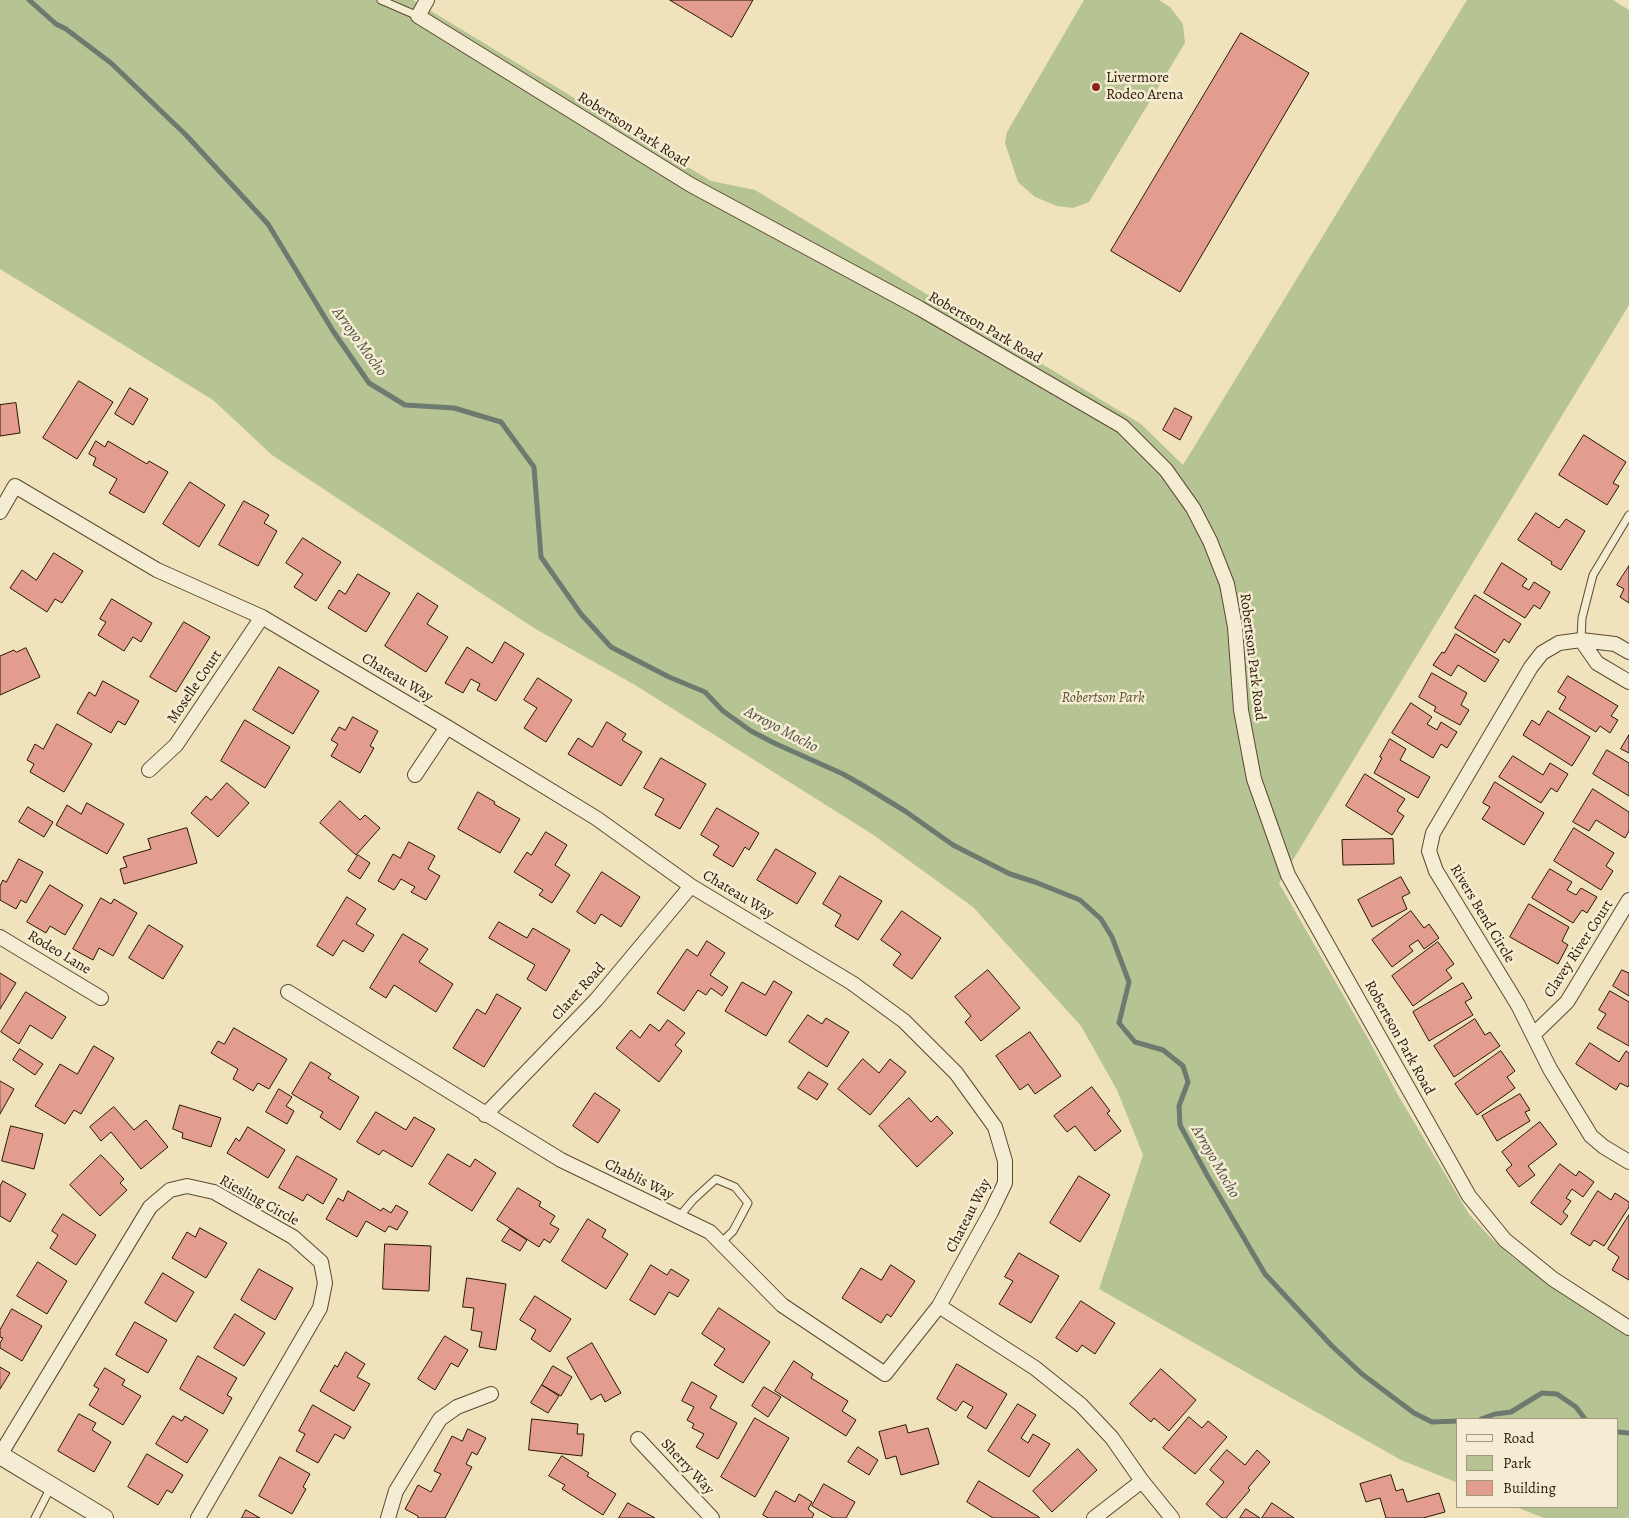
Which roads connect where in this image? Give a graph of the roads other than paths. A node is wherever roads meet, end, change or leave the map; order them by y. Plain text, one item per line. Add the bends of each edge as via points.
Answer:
1 (381, 0) edge
2 (427, 0) edge
3 (418, 16) junction
4 (0, 512) edge
5 (1629, 515) edge
6 (262, 617) junction
7 (1581, 640) junction
8 (1629, 652) edge
9 (1629, 682) edge
10 (447, 727) junction
11 (149, 770) dead end
12 (415, 775) dead end
13 (691, 886) junction
14 (1629, 900) edge
15 (0, 937) edge
16 (288, 992) dead end
17 (101, 998) dead end
18 (1533, 1035) junction
19 (485, 1115) junction
20 (1629, 1162) edge
21 (679, 1217) junction
22 (721, 1243) junction
23 (939, 1306) junction
24 (1629, 1328) edge
25 (491, 1394) dead end
26 (638, 1439) dead end
27 (0, 1455) edge
28 (1142, 1481) junction
29 (52, 1486) junction
30 (35, 1518) edge
31 (104, 1518) edge
32 (198, 1518) edge
33 (388, 1518) edge
34 (712, 1518) edge
35 (1094, 1518) edge
36 (1172, 1518) edge

1 - 3 lane
2 - 3 street
3 - 24 street, Robertson Park Road via 691,185 918,308 1122,426 1166,470 1193,508 1226,584 1235,626 1242,710 1254,779 1288,875 1469,1196 1505,1240 1553,1279
4 - 6 street, Chateau Way via 15,486 157,570
5 - 7 lane via 1593,575 1582,618
6 - 10 street, Chateau Way
6 - 11 street, Moselle Court via 176,745
7 - 8 street, Rivers Bend Circle via 1615,644
7 - 9 street via 1597,663
7 - 18 street, Rivers Bend Circle via 1559,643 1542,653 1433,833 1429,851 1436,871
10 - 12 street
10 - 13 street, Chateau Way via 596,818
13 - 19 street, Claret Road via 596,1000
13 - 23 street, Chateau Way via 852,983 904,1021 956,1073 995,1127 1006,1161 1004,1183
14 - 18 street, Clavey River Court via 1567,1002
15 - 17 street, Rodeo Lane
16 - 19 street, Chablis Way
18 - 20 street, Rivers Bend Circle via 1591,1136
19 - 21 street, Chablis Way via 561,1160
21 - 22 street, Chablis Way via 710,1232
21 - 22 lane via 716,1179 735,1187 748,1203 733,1231
22 - 23 street, Chablis Way via 782,1305 885,1374
23 - 28 street via 1035,1368 1081,1405 1112,1438
25 - 33 street via 457,1407 440,1419 396,1491
26 - 34 street, Sherry Way
27 - 29 street
27 - 32 street, Riesling Circle via 150,1207 170,1190 186,1186 214,1192 293,1237 321,1262 325,1283 320,1308
28 - 35 street
28 - 36 street
29 - 30 lane
29 - 31 street

